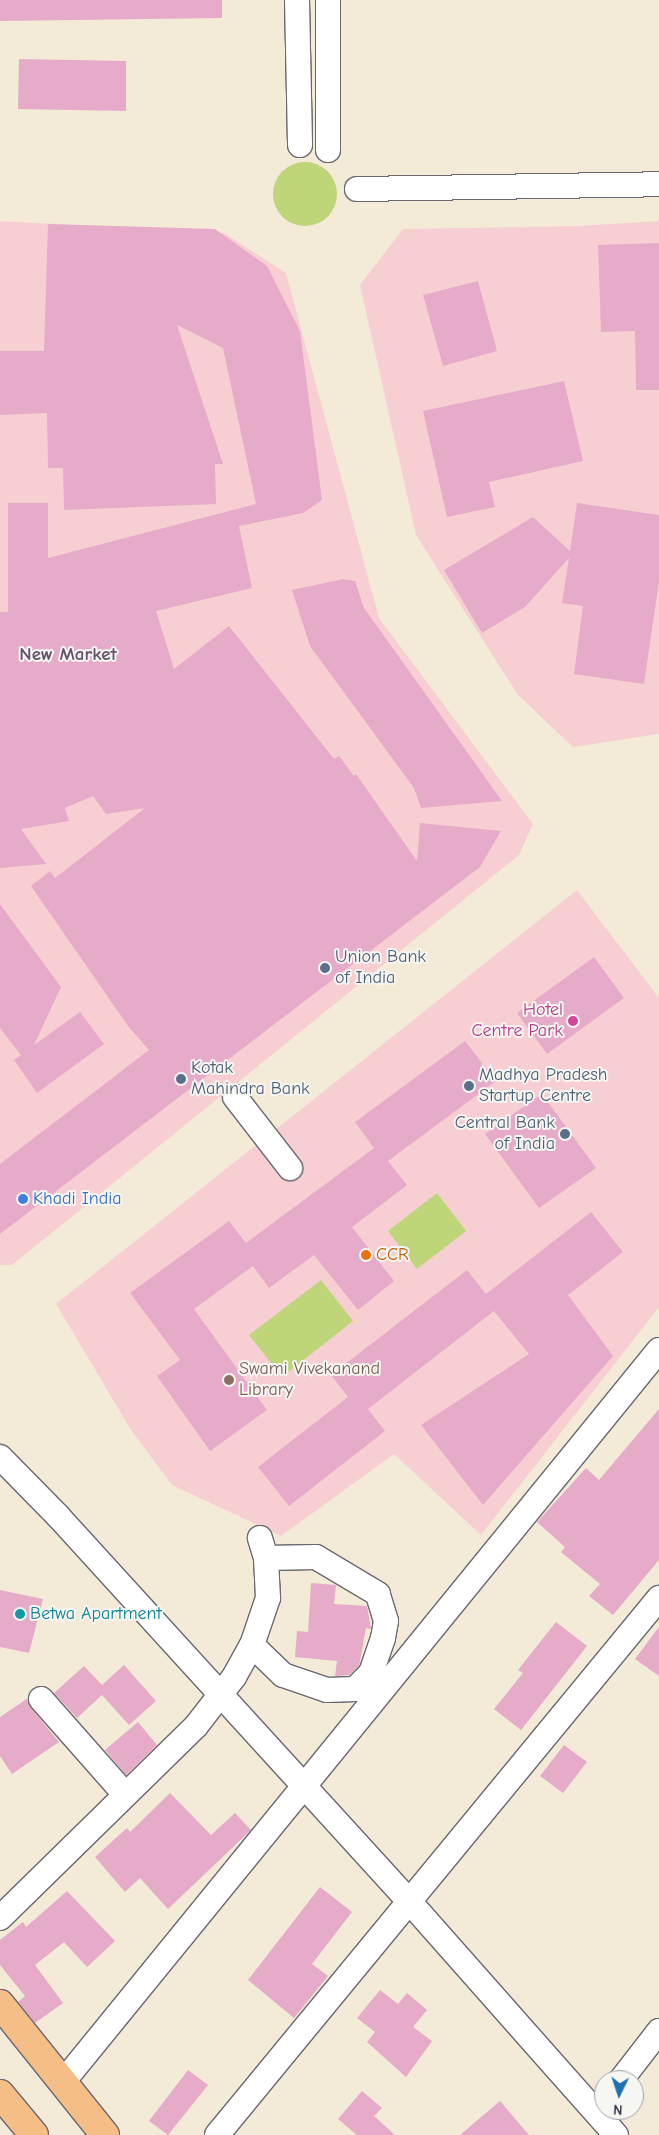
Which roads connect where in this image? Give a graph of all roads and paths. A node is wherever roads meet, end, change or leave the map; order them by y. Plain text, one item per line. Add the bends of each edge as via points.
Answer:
1 (297, 0) edge
2 (328, 0) edge
3 (300, 145) dead end
4 (328, 150) dead end
5 (659, 184) edge
6 (357, 189) dead end
7 (235, 1097) dead end
8 (290, 1168) dead end
9 (659, 1350) edge
10 (0, 1457) edge
11 (659, 1598) edge
12 (252, 1645) junction
13 (220, 1696) junction
14 (42, 1699) dead end
15 (304, 1787) junction
16 (124, 1793) junction
17 (408, 1900) junction
18 (0, 1918) edge
19 (0, 2004) edge
20 (659, 2032) edge
21 (629, 2070) edge
22 (63, 2082) junction
23 (0, 2094) edge
24 (594, 2101) edge
25 (607, 2120) edge
26 (34, 2135) edge
27 (105, 2135) edge
28 (217, 2135) edge
29 (616, 2135) edge

1 - 3 street
2 - 4 street
5 - 6 street
7 - 8 street
9 - 15 street
10 - 13 street via 58,1516
11 - 17 street
12 - 12 street via 283,1675 327,1690 355,1689 371,1673 386,1621 378,1594 316,1557 263,1548 268,1598
12 - 13 street
13 - 15 street
13 - 16 street via 196,1726
14 - 16 street
15 - 17 street
15 - 22 street
16 - 18 street
17 - 24 street
17 - 28 street
19 - 22 main road
20 - 21 street
22 - 27 main road
23 - 26 main road
25 - 29 street

